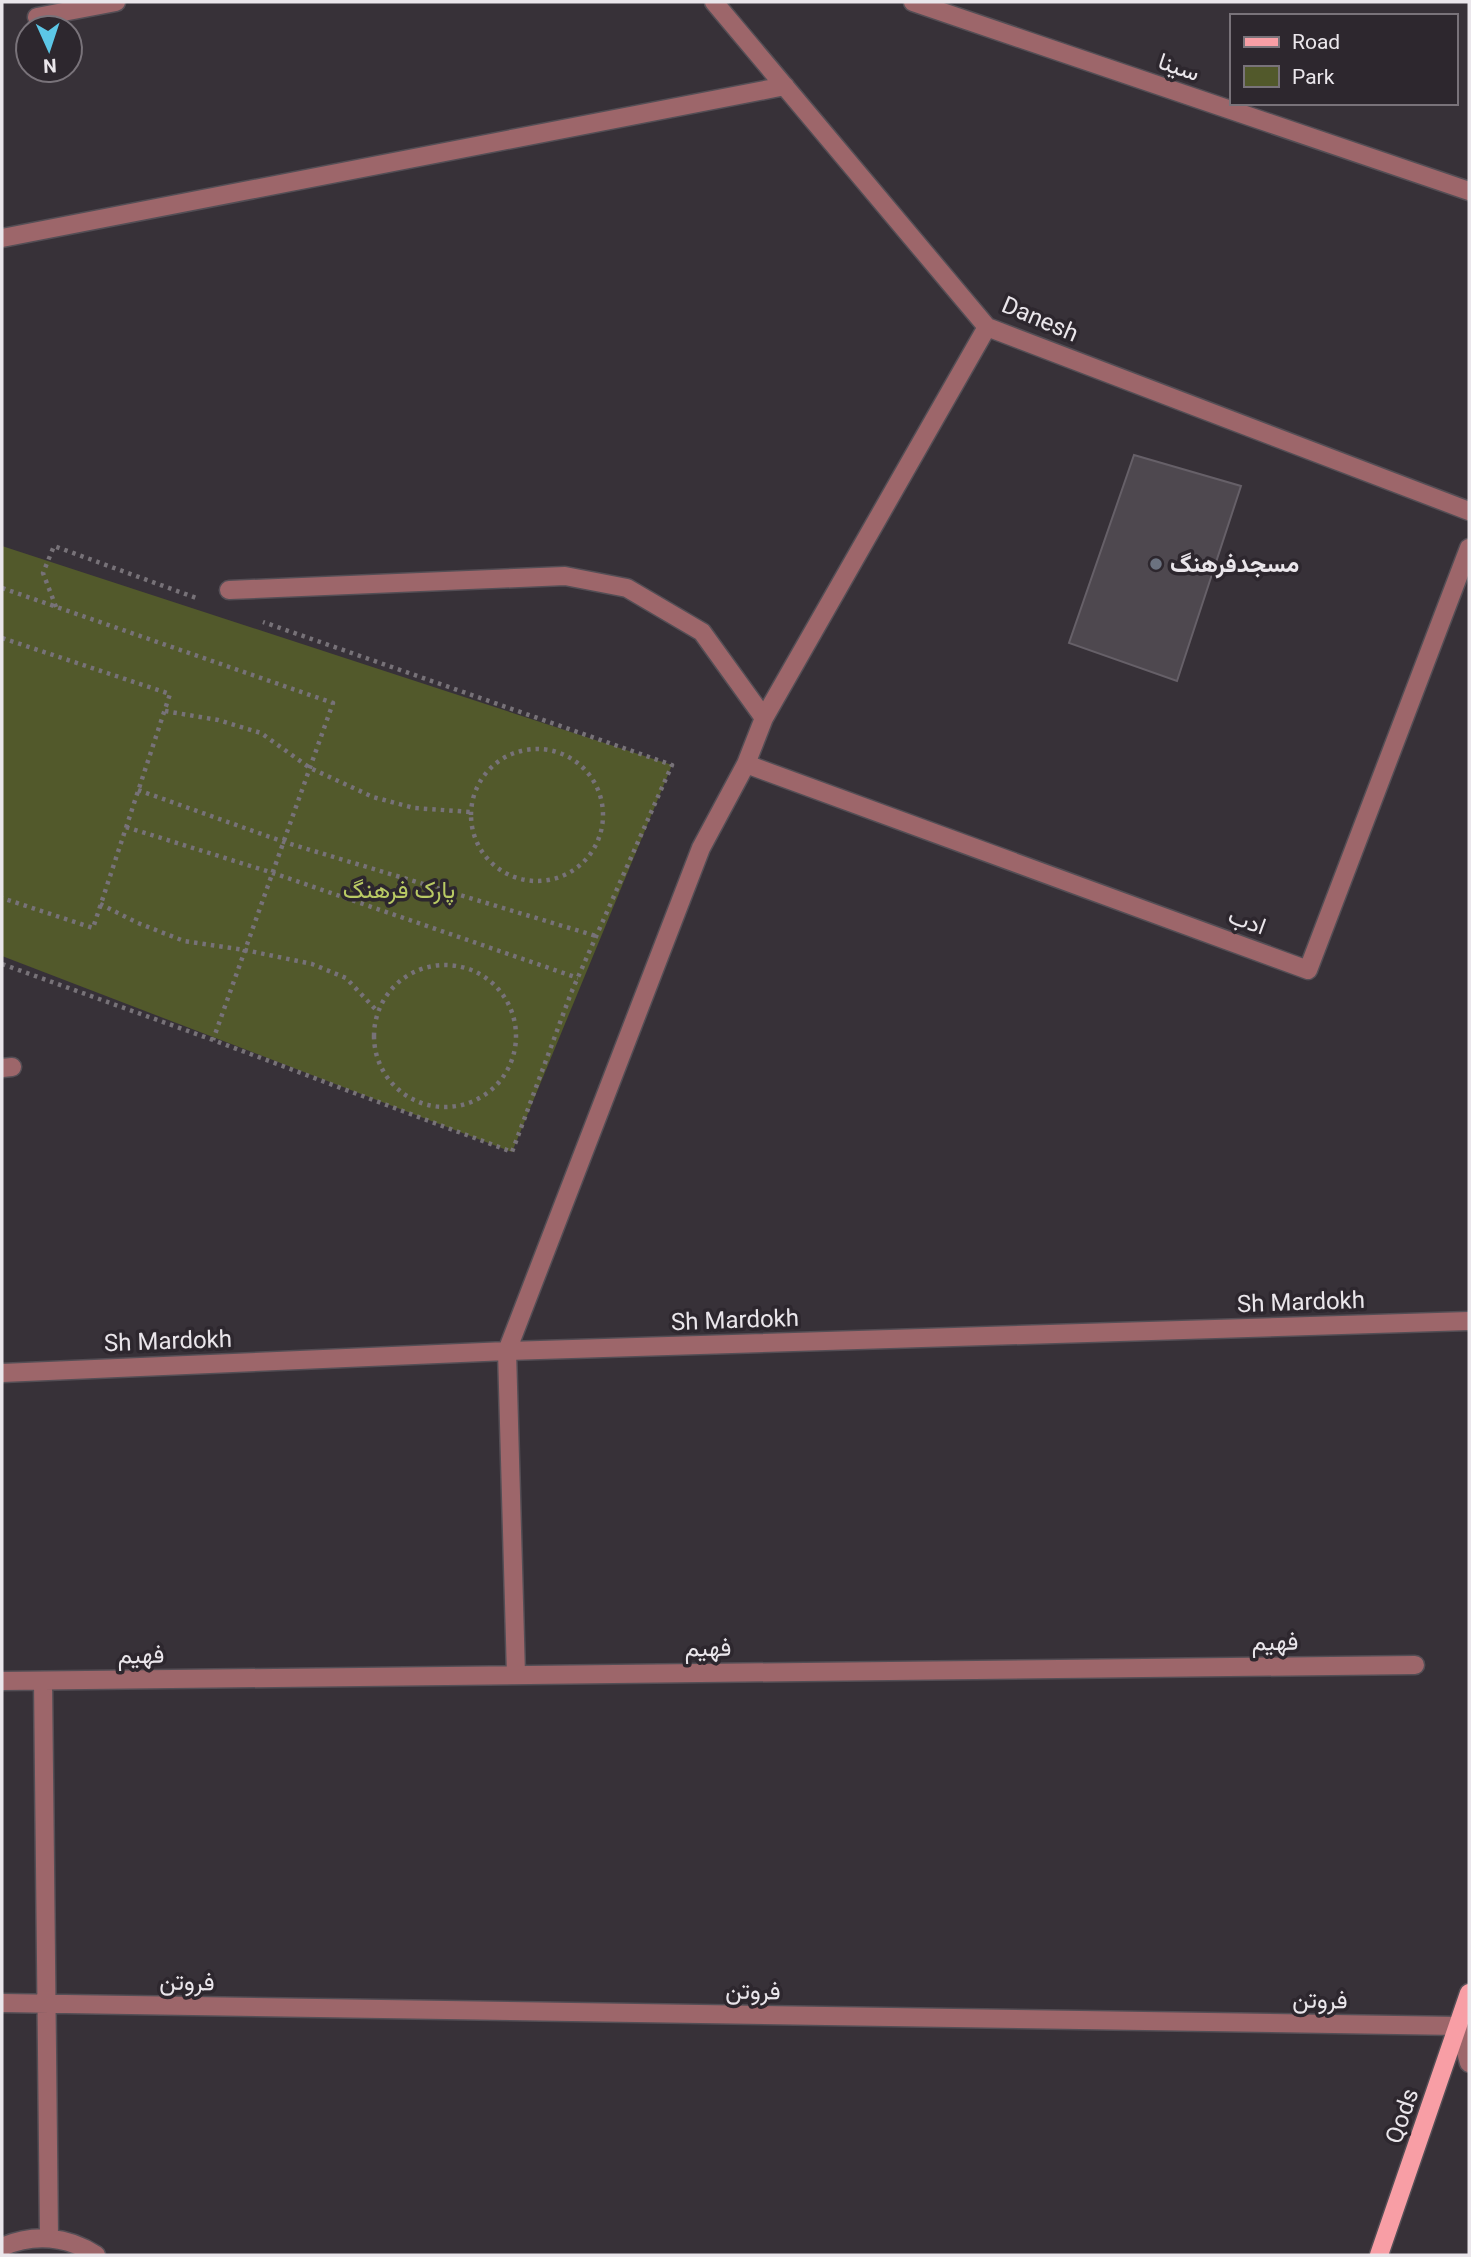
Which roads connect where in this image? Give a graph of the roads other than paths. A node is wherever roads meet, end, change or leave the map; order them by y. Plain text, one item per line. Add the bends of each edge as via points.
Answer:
1 (116, 2) edge
2 (714, 2) edge
3 (913, 2) edge
4 (57, 14) edge
5 (785, 86) junction
6 (1469, 191) edge
7 (2, 238) edge
8 (987, 327) junction
9 (1469, 510) edge
10 (1469, 548) edge
11 (229, 590) dead end
12 (764, 718) junction
13 (746, 764) junction
14 (1469, 1321) edge
15 (507, 1351) junction
16 (2, 1373) edge
17 (1415, 1665) dead end
18 (516, 1675) junction
19 (2, 1681) edge
20 (43, 1681) junction
21 (1469, 1993) edge
22 (2, 2003) edge
23 (47, 2005) junction
24 (1459, 2026) junction
25 (1469, 2063) edge
26 (49, 2237) junction
27 (2, 2247) edge
28 (96, 2255) edge
29 (1379, 2255) edge

1 - 4 street
2 - 5 street, Danesh
3 - 6 street, سینا
5 - 7 street
5 - 8 street, Danesh
8 - 9 street, Danesh
8 - 12 street
10 - 13 street, ادب via 1308,970
11 - 12 street via 565,576 626,588 702,632
12 - 13 street
13 - 15 street via 701,848
14 - 15 street, Sh Mardokh
15 - 16 street, Sh Mardokh
15 - 18 street
17 - 18 street, فهیم
18 - 20 street, فهیم
19 - 20 street, فهیم
20 - 23 street
21 - 24 main road, Qods
22 - 23 street, فروتن
23 - 24 street, فروتن
23 - 26 street
24 - 25 street
24 - 29 main road, Qods
26 - 27 street
26 - 28 street via 80,2245

